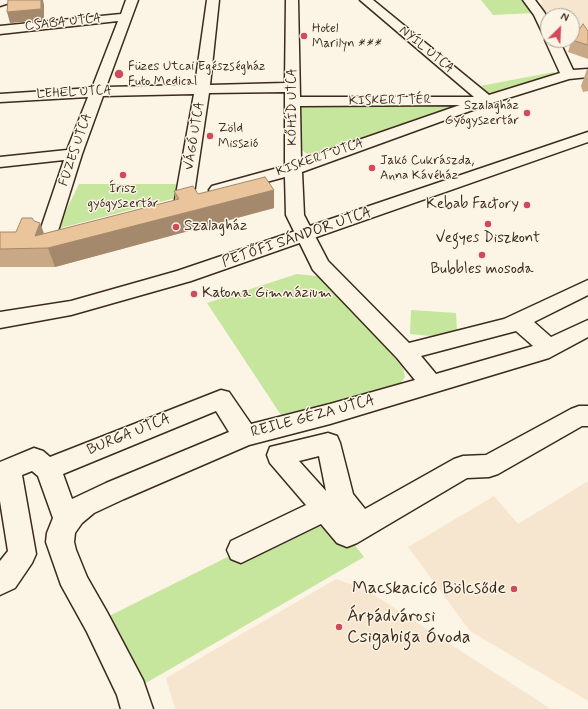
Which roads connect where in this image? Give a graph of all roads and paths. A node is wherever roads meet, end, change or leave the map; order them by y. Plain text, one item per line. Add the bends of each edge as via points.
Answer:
1 (5, 0) edge
2 (132, 0) edge
3 (213, 0) edge
4 (292, 0) edge
5 (366, 0) edge
6 (529, 0) edge
7 (0, 2) edge
8 (540, 15) edge
9 (125, 17) junction
10 (0, 30) edge
11 (559, 48) edge
12 (588, 73) edge
13 (568, 75) junction
14 (293, 87) junction
15 (202, 89) junction
16 (97, 92) junction
17 (0, 98) edge
18 (487, 100) junction
19 (292, 102) junction
20 (588, 138) edge
21 (74, 154) junction
22 (0, 162) edge
23 (293, 169) junction
24 (177, 202) joint
25 (56, 232) edge
26 (304, 235) junction
27 (588, 287) edge
28 (0, 320) edge
29 (519, 321) junction
30 (588, 328) edge
31 (549, 348) junction
32 (405, 352) junction
33 (431, 384) junction
34 (588, 416) edge
35 (245, 436) junction
36 (48, 469) junction
37 (4, 471) edge
38 (326, 508) junction
39 (76, 512) junction
40 (362, 526) junction
41 (241, 550) dead end
42 (0, 581) edge
43 (137, 709) edge

1 - 7 street
2 - 9 street, FÜZES UTCA
3 - 15 street, VÁGÓ UTCA
4 - 14 street, KŐHÍD UTCA
5 - 18 street, NYÍL UTCA
6 - 8 street
9 - 10 street, CSABA UTCA
9 - 16 street, FÜZES UTCA
11 - 13 street via 569,60
12 - 13 street, KISKERT UTCA
13 - 18 street, KISKERT UTCA
14 - 15 street, LEHEL UTCA
14 - 19 street, KŐHÍD UTCA
15 - 16 street, LEHEL UTCA
15 - 24 street, VÁGÓ UTCA
16 - 17 street, LEHEL UTCA
16 - 21 street, FÜZES UTCA
18 - 19 street, KISKERT TÉR
18 - 23 street, KISKERT UTCA
19 - 23 street, KŐHÍD UTCA
20 - 26 street, PETŐFI SÁNDOR UTCA
21 - 22 street
21 - 25 street, FÜZES UTCA
23 - 24 street, KISKERT UTCA
23 - 26 street, KŐHÍD UTCA via 295,215
26 - 28 street, PETŐFI SÁNDOR UTCA via 184,276 71,308
26 - 32 street, KŐHÍD UTCA via 320,265
27 - 29 street
29 - 31 street
29 - 32 street
30 - 31 street, REILE GÉZA UTCA
31 - 33 street, REILE GÉZA UTCA
32 - 33 street, KŐHÍD UTCA
33 - 35 street, REILE GÉZA UTCA
34 - 40 street via 579,416 489,466 463,467
35 - 36 street, BURGA UTCA via 221,399
35 - 39 street, REILE GÉZA UTCA
36 - 37 street via 34,459
36 - 39 street
37 - 42 street via 22,554
38 - 40 street via 347,534
38 - 40 street via 279,455 328,443 341,499
38 - 41 street
39 - 43 street via 63,526 60,542 74,585 97,622 129,684

